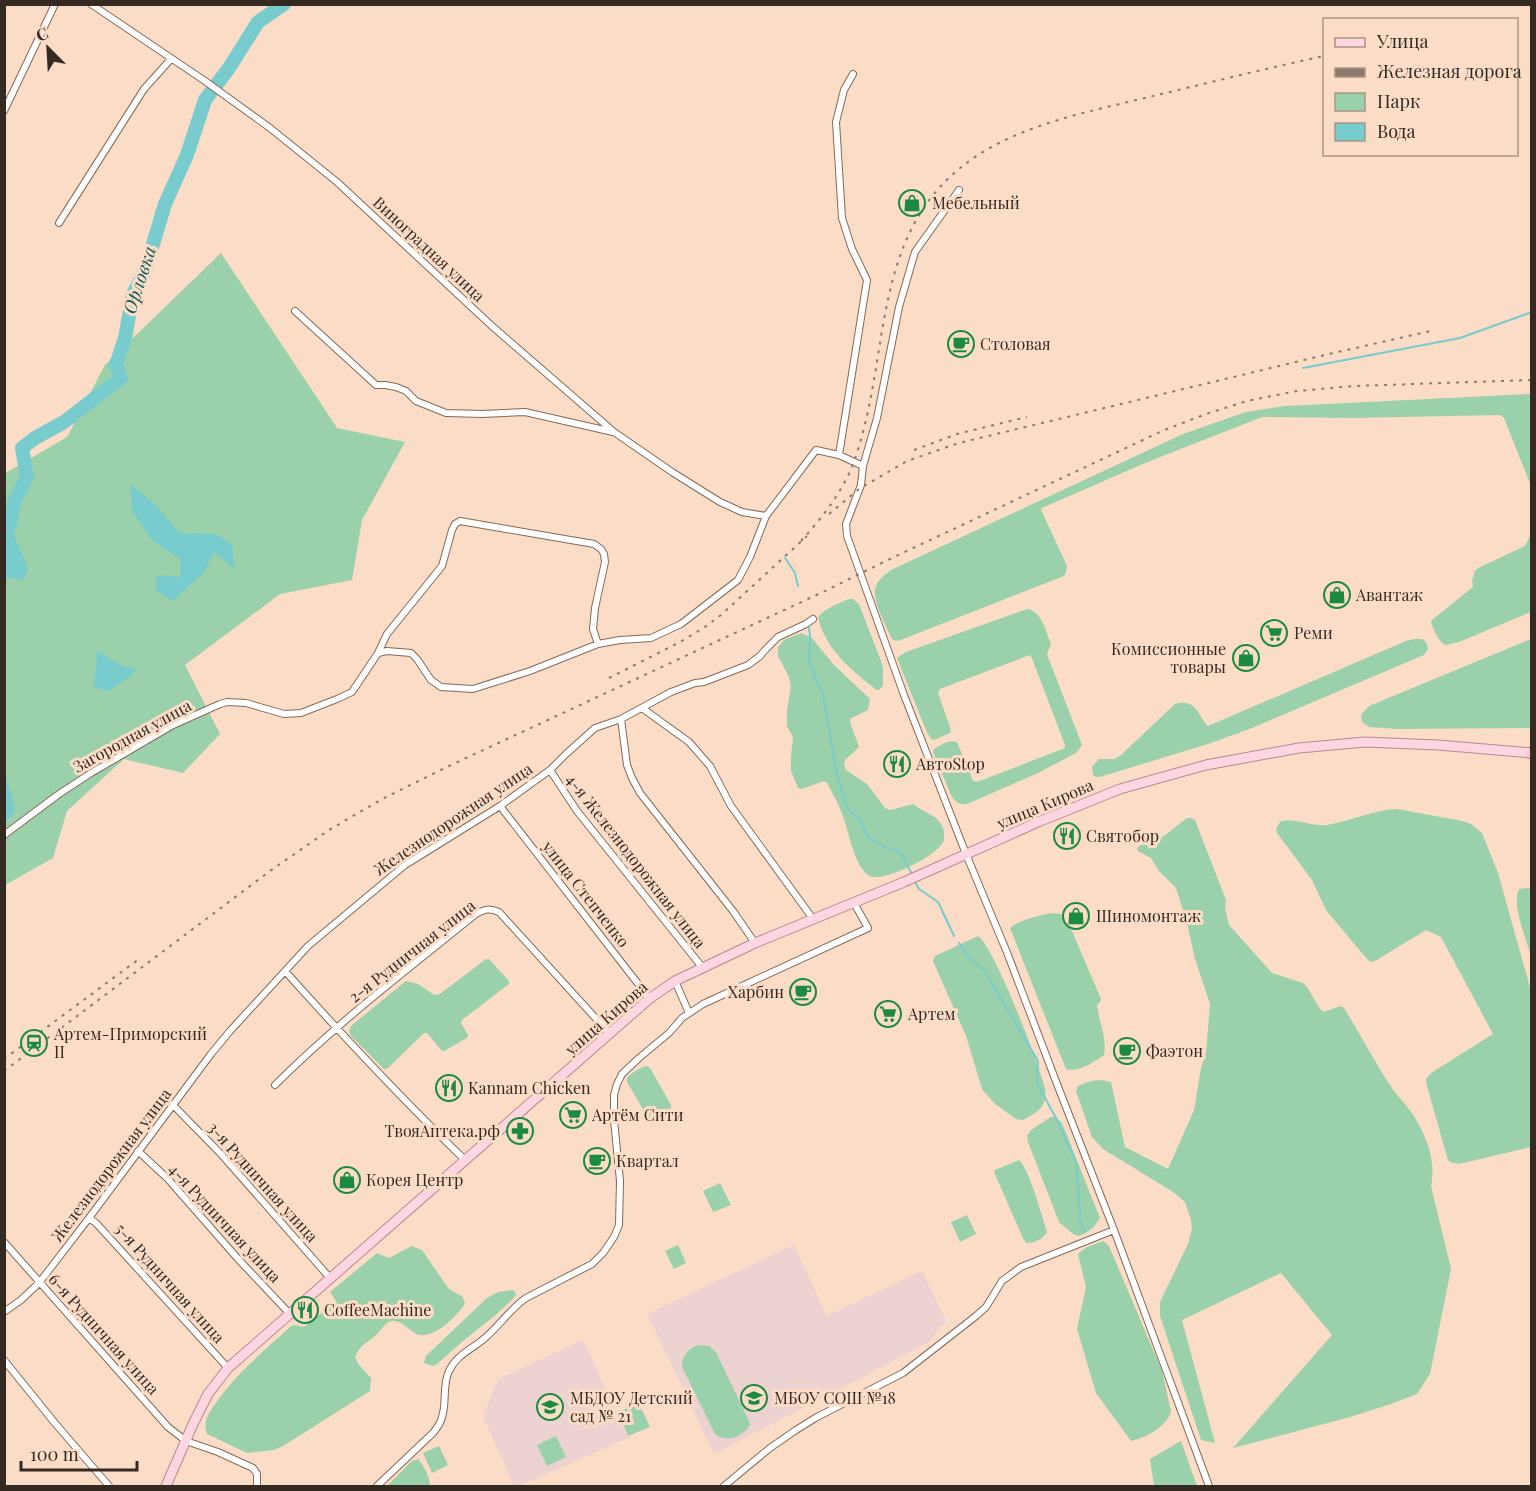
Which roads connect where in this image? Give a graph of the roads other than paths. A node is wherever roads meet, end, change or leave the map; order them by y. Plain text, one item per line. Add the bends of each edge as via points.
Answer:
1 (55, 4) edge
2 (91, 4) edge
3 (171, 59) junction
4 (853, 75) dead end
5 (4, 111) edge
6 (959, 190) dead end
7 (59, 223) dead end
8 (295, 311) dead end
9 (614, 432) junction
10 (839, 455) junction
11 (863, 466) junction
12 (765, 516) junction
13 (813, 619) dead end
14 (598, 644) junction
15 (378, 653) junction
16 (642, 708) junction
17 (621, 720) junction
18 (1531, 753) edge
19 (550, 771) junction
20 (500, 806) junction
21 (4, 835) edge
22 (966, 854) junction
23 (854, 903) junction
24 (813, 919) junction
25 (754, 943) junction
26 (702, 967) junction
27 (285, 972) junction
28 (675, 981) junction
29 (649, 999) junction
30 (689, 1013) junction
31 (336, 1028) junction
32 (610, 1034) junction
33 (275, 1085) dead end
34 (173, 1105) junction
35 (138, 1151) junction
36 (465, 1160) junction
37 (89, 1218) junction
38 (1114, 1230) junction
39 (4, 1242) edge
40 (330, 1278) junction
41 (39, 1283) junction
42 (4, 1312) edge
43 (290, 1314) junction
44 (4, 1360) edge
45 (228, 1368) junction
46 (186, 1441) junction
47 (109, 1486) edge
48 (166, 1486) edge
49 (257, 1486) edge
50 (377, 1486) edge
51 (724, 1486) edge
52 (1209, 1486) edge

1 - 5 street
2 - 3 street
3 - 7 street via 144,89
3 - 9 street, Виноградная улица via 270,128 337,182
4 - 10 street via 844,90 836,135 842,218 867,280
6 - 11 street via 915,252 898,307 878,418
8 - 9 street, Виноградная улица via 376,385 396,387 446,413 525,412
9 - 12 street, Виноградная улица via 720,502 742,512
10 - 11 street
10 - 12 street via 816,450
11 - 22 street via 861,485 846,524 847,536
12 - 14 street via 738,580 706,605 681,624 651,638
13 - 16 street, Железнодорожная улица via 778,637 748,665 695,682
14 - 15 street via 473,689 441,687 411,653
14 - 15 street, Загородная улица via 593,629 605,562 601,549 594,544 460,521 452,530 442,566 387,634
15 - 21 street, Загородная улица via 352,692 301,713 284,714 227,702 173,725 67,789
16 - 17 street, Железнодорожная улица
16 - 24 street via 689,742 710,766 731,806
17 - 19 street, Железнодорожная улица via 595,729
17 - 25 street via 627,765 640,793 733,910
18 - 22 main road, улица Кирова via 1365,742 1299,748 1206,765 1120,789
19 - 20 street, Железнодорожная улица
19 - 26 street, 4-я Железнодорожная улица via 577,811
20 - 27 street, Железнодорожная улица via 405,865 309,946
20 - 29 street, улица Степченко
22 - 23 main road, улица Кирова
22 - 38 street
23 - 24 main road, улица Кирова
23 - 30 street via 868,928
24 - 25 main road, улица Кирова
25 - 26 main road, улица Кирова
26 - 28 main road, улица Кирова
27 - 31 street
27 - 34 street, Железнодорожная улица via 230,1031
28 - 29 main road, улица Кирова
28 - 30 street
29 - 32 main road, улица Кирова
30 - 50 street via 622,1074 617,1084 614,1120 620,1181 619,1224 614,1237 592,1264 526,1298 486,1337 457,1357 448,1373 440,1424
31 - 32 street, 2-я Рудничная улица via 476,914 491,909 499,912
31 - 33 street, 2-я Рудничная улица
31 - 36 street
32 - 36 main road, улица Кирова
34 - 35 street, Железнодорожная улица
34 - 40 street, 3-я Рудничная улица
35 - 37 street, Железнодорожная улица
35 - 43 street, 4-я Рудничная улица
36 - 40 main road, улица Кирова
37 - 41 street, Железнодорожная улица
37 - 45 street, 5-я Рудничная улица
38 - 51 street via 1007,1276 986,1307 912,1367 816,1417
38 - 52 street
39 - 41 street, 6-я Рудничная улица
40 - 43 main road, улица Кирова
41 - 42 street, Железнодорожная улица
41 - 46 street, 6-я Рудничная улица via 168,1427
43 - 45 main road, улица Кирова
44 - 47 street
45 - 46 main road, улица Кирова via 208,1394
46 - 48 main road, улица Кирова
46 - 49 street via 253,1468

